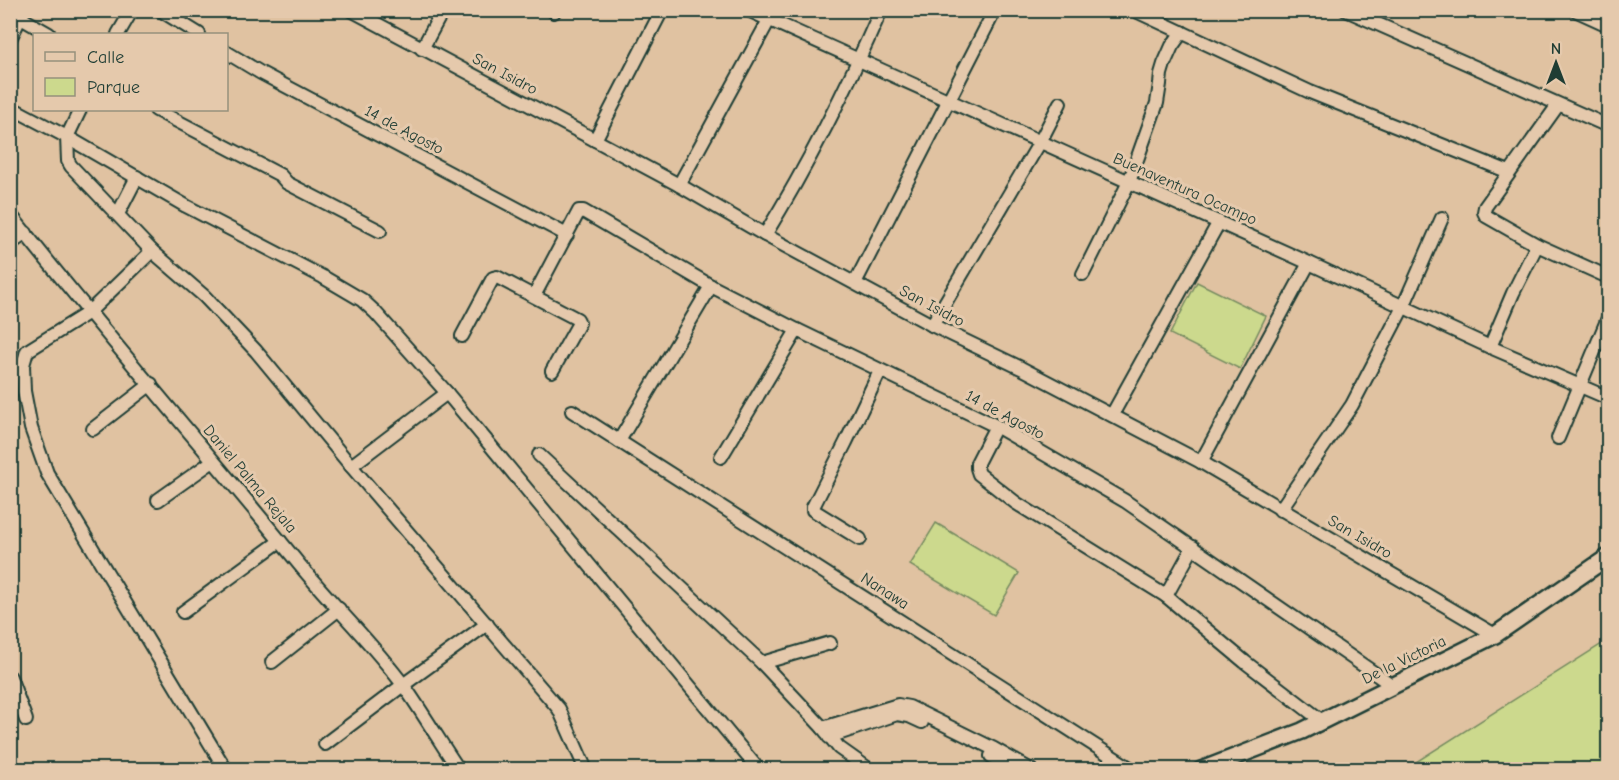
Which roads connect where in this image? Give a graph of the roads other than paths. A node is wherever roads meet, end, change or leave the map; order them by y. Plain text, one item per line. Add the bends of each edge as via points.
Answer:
1 (132, 10) edge
2 (160, 10) edge
3 (351, 10) edge
4 (443, 10) edge
5 (662, 10) edge
6 (748, 10) edge
7 (881, 10) edge
8 (995, 10) edge
9 (1134, 10) edge
10 (1346, 10) edge
11 (1575, 10) edge
12 (22, 14) edge
13 (770, 15) edge
14 (1608, 25) edge
15 (1182, 32) junction
16 (48, 33) edge
17 (119, 33) edge
18 (197, 33) edge
19 (10, 39) edge
20 (422, 50) junction
21 (228, 53) edge
22 (859, 60) junction
23 (949, 101) junction
24 (1060, 103) dead end
25 (1558, 105) junction
26 (10, 107) edge
27 (80, 111) edge
28 (158, 111) edge
29 (1608, 126) edge
30 (67, 137) junction
31 (595, 140) junction
32 (1040, 142) junction
33 (1509, 172) junction
34 (137, 177) junction
35 (1129, 182) junction
36 (679, 185) junction
37 (10, 214) edge
38 (118, 214) junction
39 (1442, 218) dead end
40 (1219, 222) junction
41 (380, 231) dead end
42 (26, 233) junction
43 (567, 235) junction
44 (765, 235) junction
45 (10, 244) edge
46 (1536, 245) junction
47 (152, 251) junction
48 (1309, 263) junction
49 (1083, 274) dead end
50 (1608, 277) edge
51 (855, 283) junction
52 (711, 286) junction
53 (534, 296) junction
54 (1403, 307) junction
55 (88, 312) junction
56 (1608, 318) edge
57 (932, 325) junction
58 (797, 330) junction
59 (462, 336) dead end
60 (1490, 347) junction
61 (552, 371) dead end
62 (880, 371) junction
63 (151, 384) junction
64 (1580, 386) junction
65 (447, 393) junction
66 (1608, 398) edge
67 (572, 411) dead end
68 (1112, 415) junction
69 (996, 426) junction
70 (93, 429) dead end
71 (1558, 438) dead end
72 (619, 441) junction
73 (539, 455) dead end
74 (721, 457) dead end
75 (213, 461) junction
76 (1201, 462) junction
77 (351, 466) junction
78 (158, 500) dead end
79 (1280, 510) junction
80 (860, 539) dead end
81 (280, 541) junction
82 (1193, 547) junction
83 (1608, 557) edge
84 (1166, 596) junction
85 (339, 609) junction
86 (183, 612) dead end
87 (487, 624) junction
88 (1495, 635) junction
89 (830, 643) dead end
90 (272, 662) dead end
91 (762, 663) junction
92 (10, 677) edge
93 (403, 685) junction
94 (1393, 686) junction
95 (898, 710) junction
96 (26, 720) dead end
97 (1322, 721) junction
98 (826, 733) junction
99 (325, 744) dead end
100 (458, 769) edge
101 (226, 770) edge
102 (586, 770) edge
103 (759, 770) edge
104 (870, 770) edge
105 (1013, 770) edge
106 (1031, 770) edge
107 (1133, 770) edge
108 (1201, 770) edge

1 - 17 street
2 - 18 street
3 - 20 street, San Isidro
4 - 20 street
5 - 31 street
6 - 13 street, Buenaventura Ocampo
7 - 22 street
8 - 23 street
9 - 15 street
10 - 25 street
11 - 14 street
12 - 16 street
12 - 19 street
13 - 22 street, Buenaventura Ocampo
13 - 36 street
15 - 33 street via 1310,92
15 - 35 street via 1164,64 1157,103
20 - 31 street, San Isidro
21 - 43 street, 14 de Agosto
22 - 23 street, Buenaventura Ocampo
22 - 44 street
23 - 32 street, Buenaventura Ocampo
23 - 51 street
24 - 32 street
25 - 29 street
25 - 33 street
26 - 30 street
27 - 30 street
28 - 41 street
30 - 34 street
30 - 38 street via 71,166
31 - 36 street, San Isidro
32 - 35 street, Buenaventura Ocampo
32 - 57 street
33 - 46 street via 1484,212
34 - 38 street
34 - 65 street via 362,300
35 - 40 street, Buenaventura Ocampo
35 - 49 street
36 - 44 street, San Isidro
37 - 42 street, Daniel Palma Rejala
38 - 47 street
39 - 54 street
40 - 48 street, Buenaventura Ocampo
40 - 68 street
42 - 45 street
42 - 55 street, Daniel Palma Rejala
43 - 52 street, 14 de Agosto via 581,210
43 - 53 street
44 - 51 street, San Isidro
46 - 50 street
46 - 60 street
47 - 55 street
47 - 77 street via 204,296 256,351
48 - 54 street, Buenaventura Ocampo
48 - 76 street
51 - 57 street, San Isidro
52 - 58 street, 14 de Agosto
52 - 72 street
53 - 59 street via 494,278
53 - 61 street via 579,323
54 - 60 street, Buenaventura Ocampo
54 - 79 street via 1352,405
55 - 63 street, Daniel Palma Rejala
55 - 101 street via 27,351 23,364 24,391 31,428 47,473
56 - 64 street
57 - 68 street, San Isidro
58 - 62 street, 14 de Agosto
58 - 74 street
60 - 64 street, Buenaventura Ocampo
62 - 69 street, 14 de Agosto
62 - 80 street via 813,507
63 - 70 street
63 - 75 street, Daniel Palma Rejala
64 - 66 street, Buenaventura Ocampo
64 - 71 street
65 - 77 street
65 - 103 street
67 - 72 street, Nanawa
68 - 76 street, San Isidro
69 - 82 street, 14 de Agosto via 1125,501
69 - 84 street via 977,463 979,474 1016,503
72 - 107 street, Nanawa
73 - 91 street
75 - 78 street
75 - 81 street, Daniel Palma Rejala
76 - 79 street, San Isidro
77 - 87 street
79 - 88 street, San Isidro
81 - 85 street, Daniel Palma Rejala
81 - 86 street
82 - 84 street
82 - 94 street, 14 de Agosto
83 - 88 main road, De la Victoria
84 - 97 street
85 - 90 street
85 - 93 street, Daniel Palma Rejala
87 - 93 street
87 - 102 street via 559,709
88 - 94 main road, De la Victoria
89 - 91 street
91 - 98 street
92 - 96 street
93 - 99 street
93 - 100 street, Daniel Palma Rejala
94 - 97 main road, De la Victoria
95 - 98 street
95 - 105 street
95 - 106 street via 909,707
97 - 108 main road, De la Victoria
98 - 104 street via 839,748

